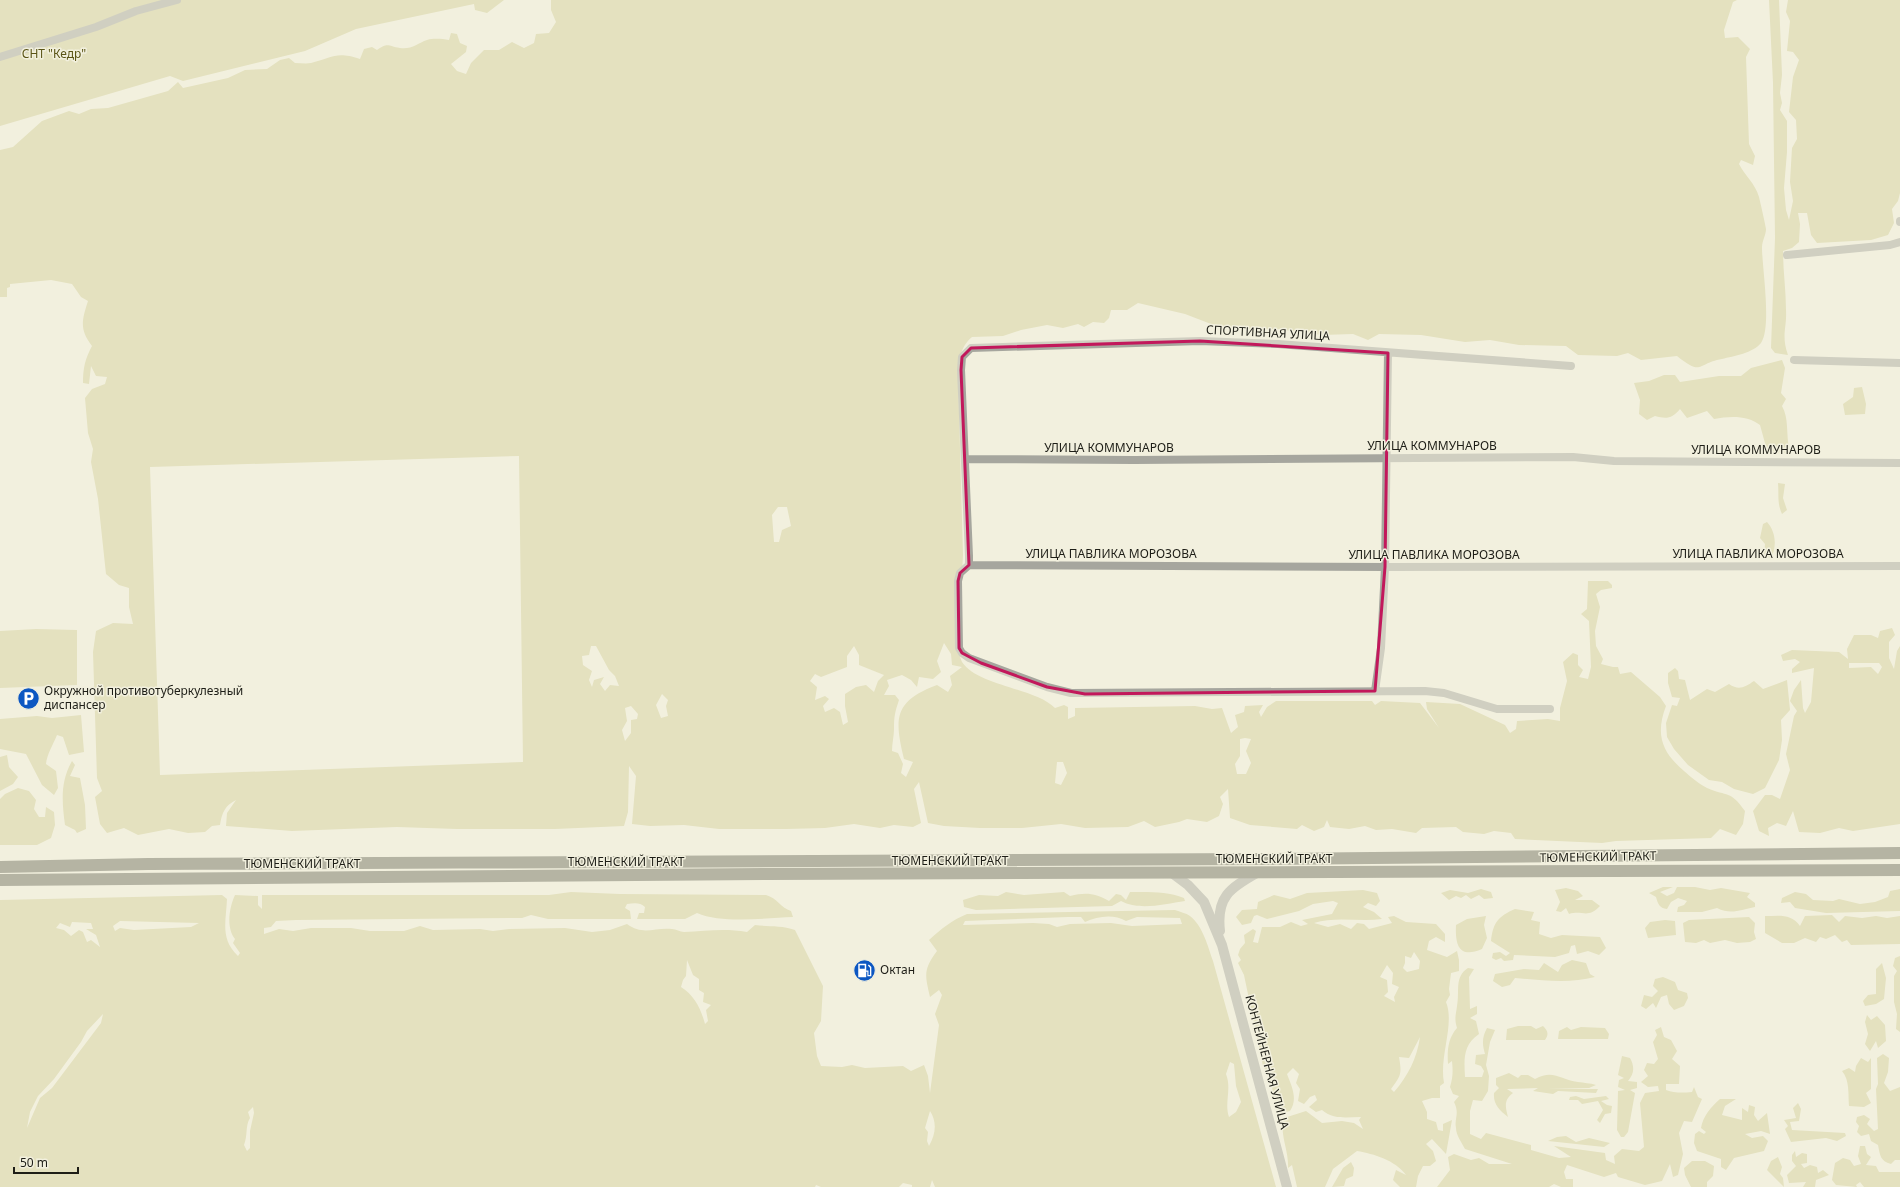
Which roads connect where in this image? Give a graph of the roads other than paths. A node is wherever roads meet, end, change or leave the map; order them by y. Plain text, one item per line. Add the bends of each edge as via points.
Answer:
1 (177, 0) edge
2 (0, 58) edge
3 (1900, 242) edge
4 (1787, 254) dead end
5 (1388, 353) junction
6 (1794, 360) dead end
7 (1900, 363) edge
8 (1571, 366) dead end
9 (965, 459) junction
10 (1385, 459) junction
11 (1900, 463) edge
12 (969, 565) junction
13 (1900, 566) edge
14 (1385, 567) junction
15 (1375, 692) junction
16 (1550, 709) dead end
17 (1900, 853) edge
18 (0, 867) edge
19 (1900, 870) edge
20 (1172, 873) junction
21 (1257, 873) junction
22 (0, 880) edge
23 (1222, 945) junction
24 (1287, 1187) edge

1 - 2 street via 136,11 96,27
3 - 4 street
5 - 8 street, СПОРТИВНАЯ УЛИЦА
5 - 9 street, СПОРТИВНАЯ УЛИЦА via 1200,341 971,348 962,357 961,370
5 - 10 street
6 - 7 street
9 - 10 street, УЛИЦА КОММУНАРОВ
9 - 12 street
10 - 11 street, УЛИЦА КОММУНАРОВ via 1573,457 1614,461
10 - 14 street
12 - 14 street, УЛИЦА ПАВЛИКА МОРОЗОВА
12 - 15 street via 960,573 958,581 959,648 962,653 981,664 1047,687 1085,694
13 - 14 street, УЛИЦА ПАВЛИКА МОРОЗОВА
14 - 15 street via 1381,648
15 - 16 street via 1444,693 1497,709
17 - 18 main road, ТЮМЕНСКИЙ ТРАКТ
19 - 21 main road, ТЮМЕНСКИЙ ТРАКТ
20 - 21 main road, ТЮМЕНСКИЙ ТРАКТ
20 - 22 main road, ТЮМЕНСКИЙ ТРАКТ
20 - 23 street, КОНТЕЙНЕРНАЯ УЛИЦА via 1204,902
21 - 23 street, КОНТЕЙНЕРНАЯ УЛИЦА via 1239,882 1224,897 1220,912
23 - 24 street, КОНТЕЙНЕРНАЯ УЛИЦА

